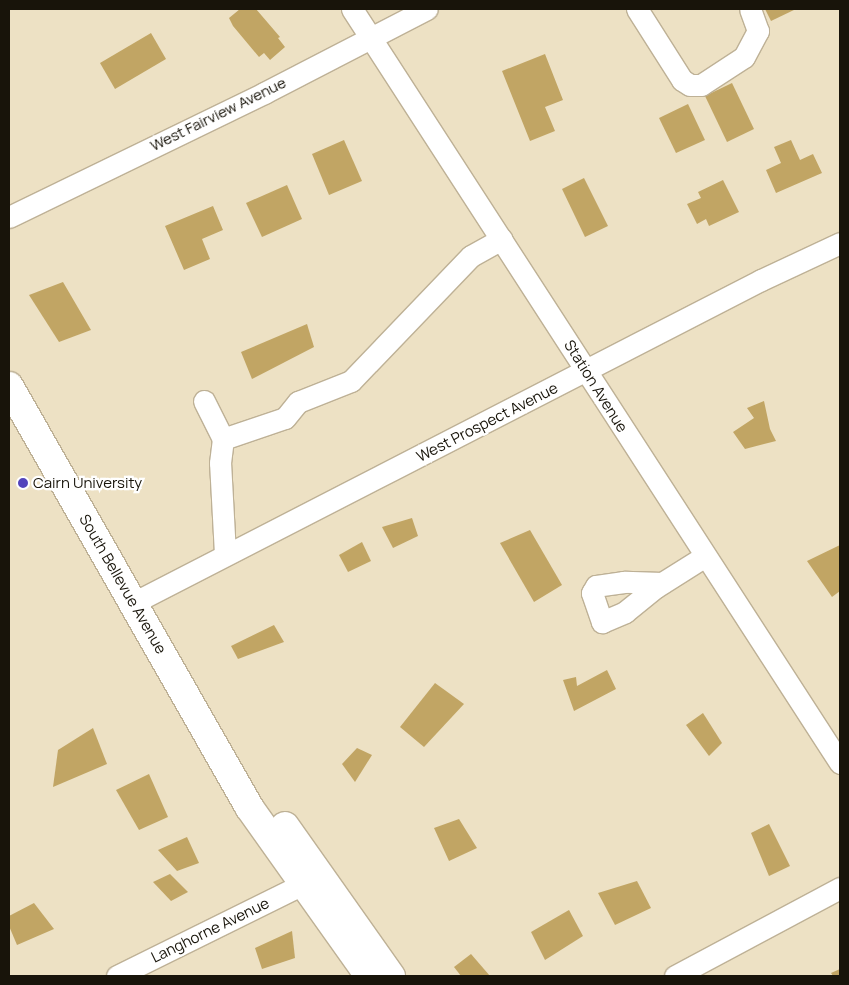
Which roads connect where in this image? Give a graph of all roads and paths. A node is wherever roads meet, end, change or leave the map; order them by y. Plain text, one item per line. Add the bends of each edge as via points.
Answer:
1 (352, 9) edge
2 (427, 9) edge
3 (637, 9) edge
4 (750, 9) edge
5 (370, 38) junction
6 (9, 217) edge
7 (502, 239) junction
8 (840, 243) edge
9 (586, 372) junction
10 (9, 386) edge
11 (204, 401) dead end
12 (223, 439) junction
13 (225, 554) junction
14 (706, 556) junction
15 (662, 583) dead end
16 (134, 602) junction
17 (192, 703) junction
18 (840, 763) edge
19 (303, 884) junction
20 (840, 888) edge
21 (117, 976) edge
22 (369, 976) edge
23 (391, 976) edge
24 (675, 976) edge

1 - 5 street, Station Avenue
2 - 5 street, West Fairview Avenue
3 - 4 street via 682,80 690,85 701,85 744,56 758,31
5 - 6 street, West Fairview Avenue
5 - 7 street, Station Avenue
7 - 9 street, Station Avenue
7 - 12 street via 471,256 351,381 298,402 285,418
8 - 9 street, West Prospect Avenue via 761,280
9 - 13 street, West Prospect Avenue
9 - 14 street, Station Avenue
10 - 16 main road, South Bellevue Avenue
11 - 12 street
12 - 13 street via 220,463
13 - 16 street, West Prospect Avenue
14 - 15 street
14 - 18 street, Station Avenue
16 - 17 main road, South Bellevue Avenue
17 - 19 main road, South Bellevue Avenue via 249,807
17 - 23 main road, South Bellevue Avenue via 270,804
19 - 21 street, Langhorne Avenue
19 - 22 main road, South Bellevue Avenue
20 - 24 street

